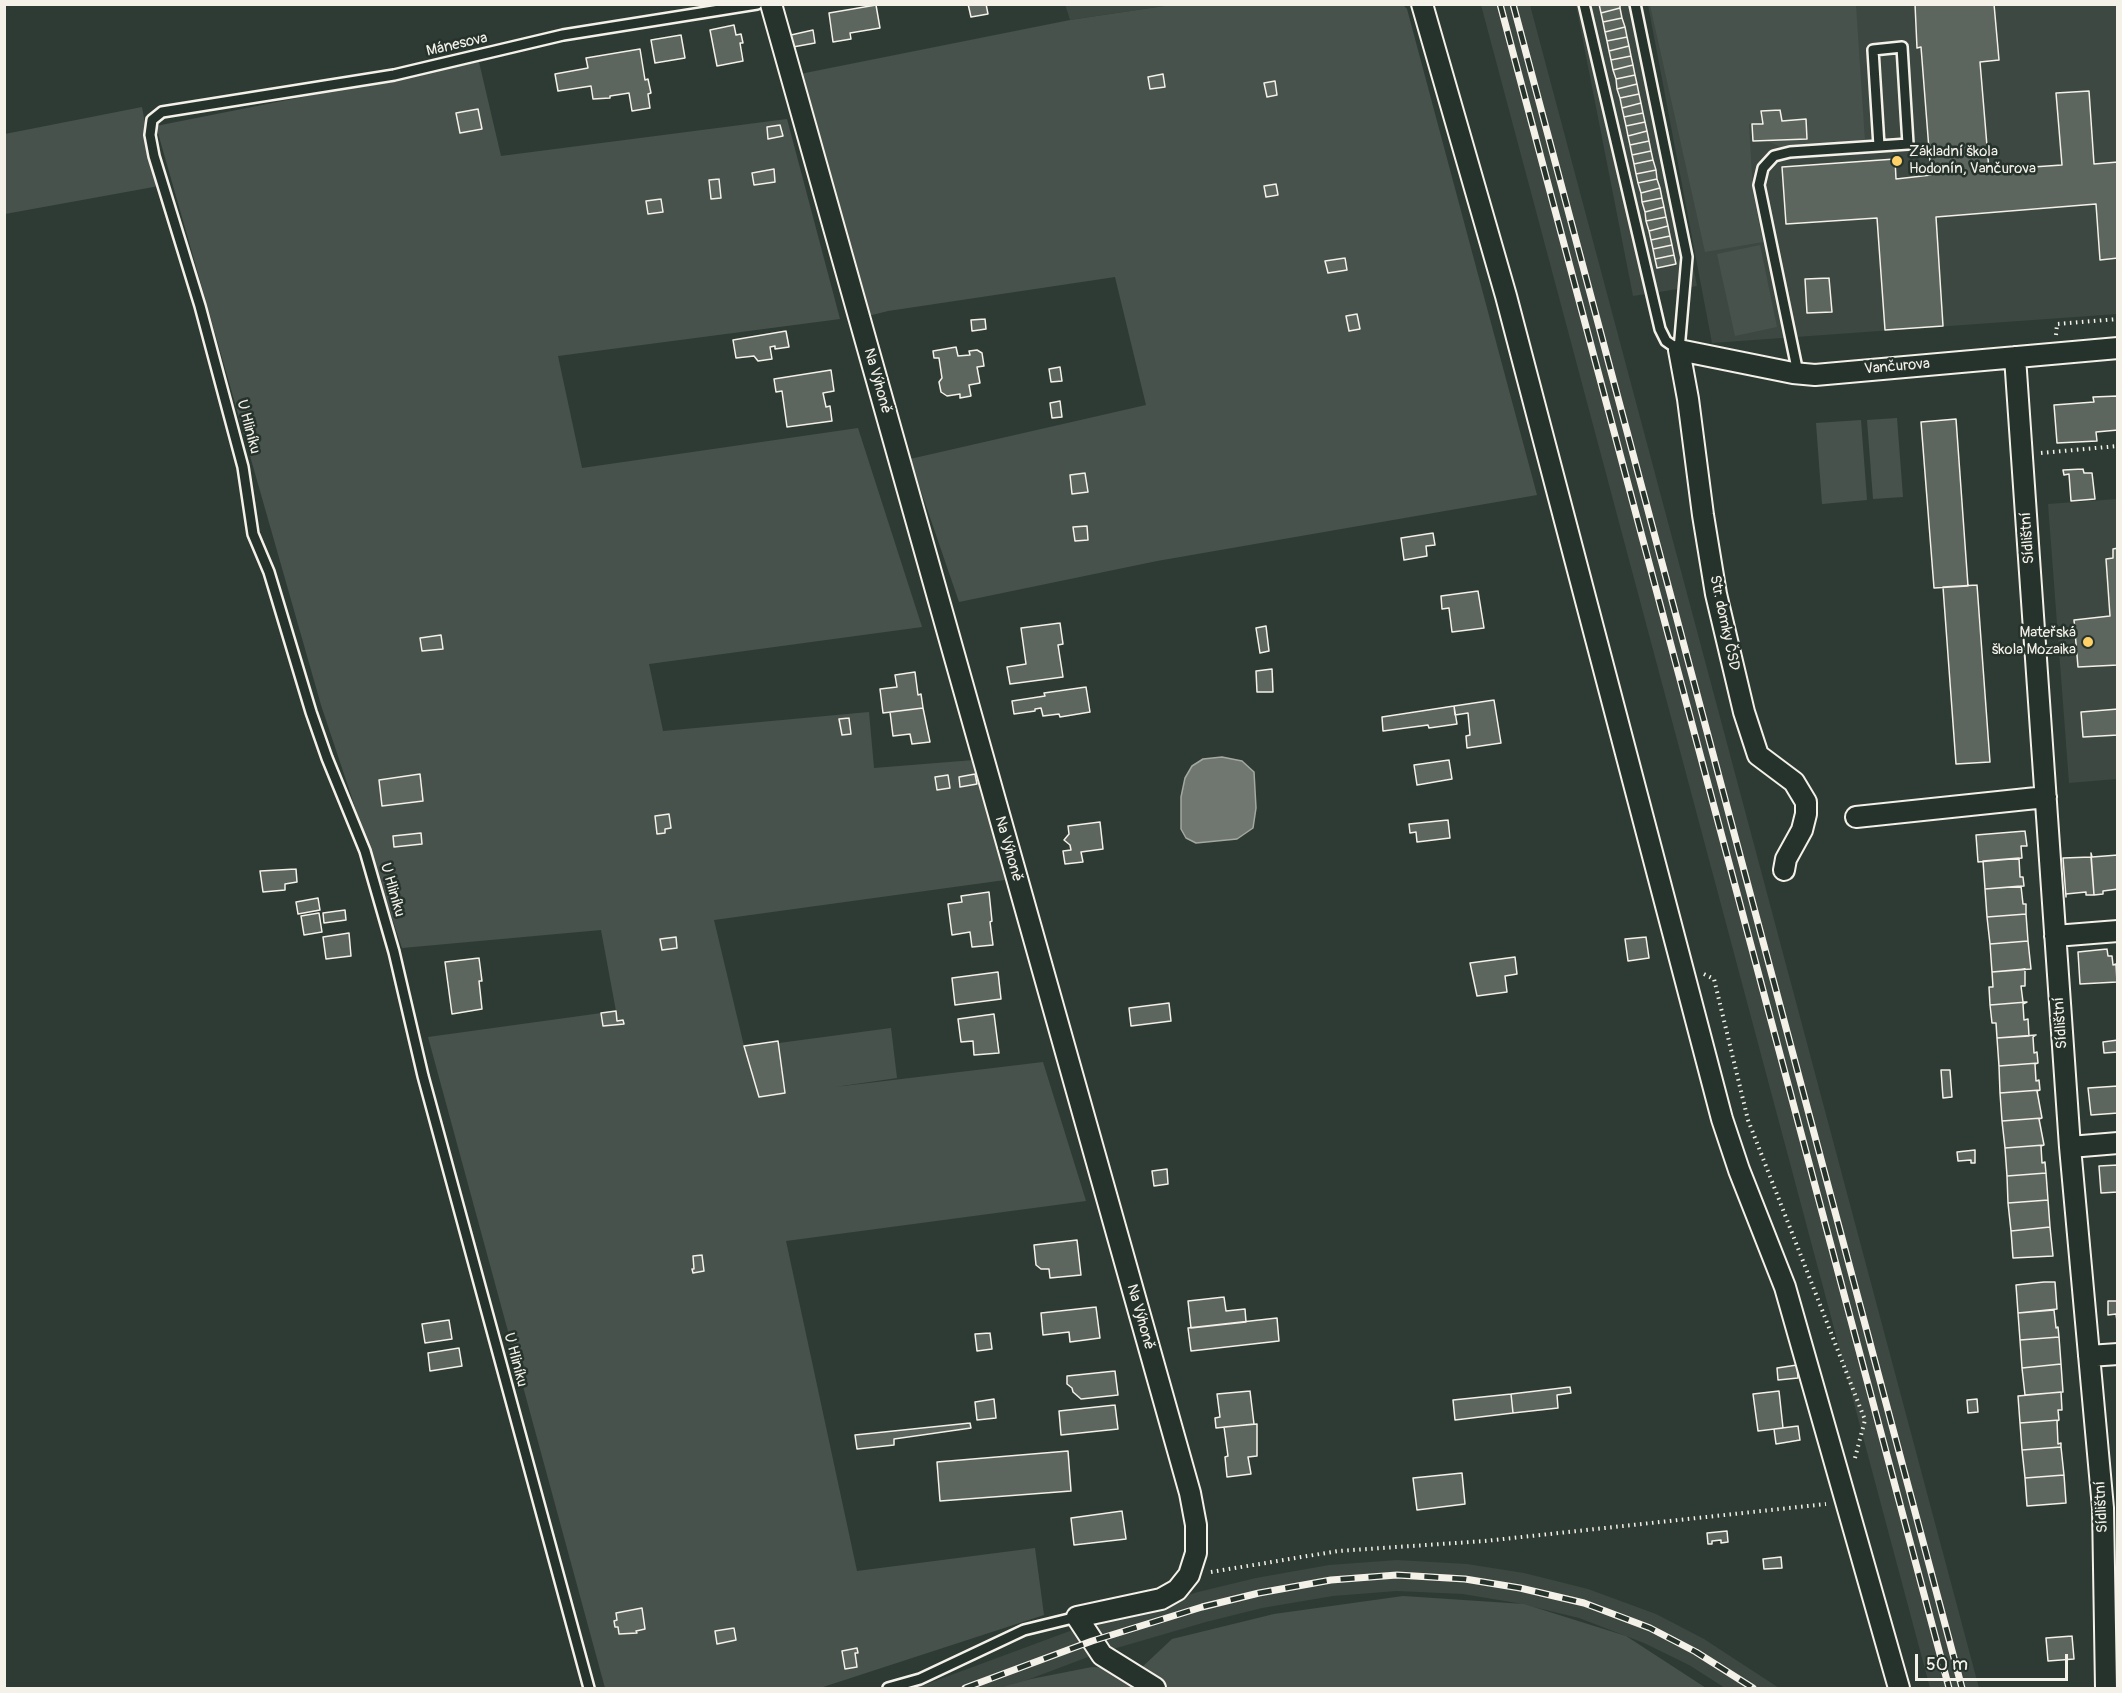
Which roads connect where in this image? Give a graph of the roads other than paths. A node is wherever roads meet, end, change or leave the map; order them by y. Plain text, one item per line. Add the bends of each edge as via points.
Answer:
1 (757, 4) edge
2 (771, 4) edge
3 (1422, 4) edge
4 (1584, 4) edge
5 (1635, 4) edge
6 (162, 112) joint
7 (1880, 146) junction
8 (2118, 348) edge
9 (1679, 350) junction
10 (2015, 357) junction
11 (1798, 373) junction
12 (2046, 797) junction
13 (1856, 817) dead end
14 (1784, 870) dead end
15 (2118, 931) edge
16 (2055, 936) junction
17 (2118, 1143) edge
18 (2070, 1147) junction
19 (2118, 1353) edge
20 (2089, 1356) junction
21 (2110, 1507) edge
22 (1077, 1617) junction
23 (2111, 1617) edge
24 (589, 1689) edge
25 (888, 1689) edge
26 (1155, 1689) edge
27 (1899, 1689) edge
28 (2106, 1689) edge

1 - 6 lane, Mánesova via 563,35 394,75
2 - 22 street, Na Výhoně via 1190,1493 1196,1553 1189,1575 1177,1590 1161,1599
3 - 27 street via 1506,296 1722,1119 1785,1287
4 - 9 lane via 1659,329 1666,342
5 - 9 lane via 1687,256
6 - 24 lane, U Hliníku via 152,120 154,156 240,455 253,534 269,572 323,749 365,851
7 - 7 lane via 1873,50 1902,47 1908,144
7 - 11 lane via 1790,152 1774,156 1763,168 1759,185
8 - 10 street, Vančurova
9 - 11 street, Vančurova
9 - 14 street, Str. domky ČSD via 1714,583 1744,712 1758,755 1794,782 1806,802 1802,830
10 - 11 street, Vančurova via 1815,375
10 - 12 street, Sídlištní
12 - 13 street
12 - 16 street, Sídlištní
15 - 16 street
16 - 18 street, Sídlištní
17 - 18 street
18 - 20 street, Sídlištní
19 - 20 street
20 - 21 street, Sídlištní
21 - 23 street, Sídlištní
22 - 25 lane via 1024,1630 920,1679
22 - 26 street via 1102,1655
23 - 28 street, Sídlištní

